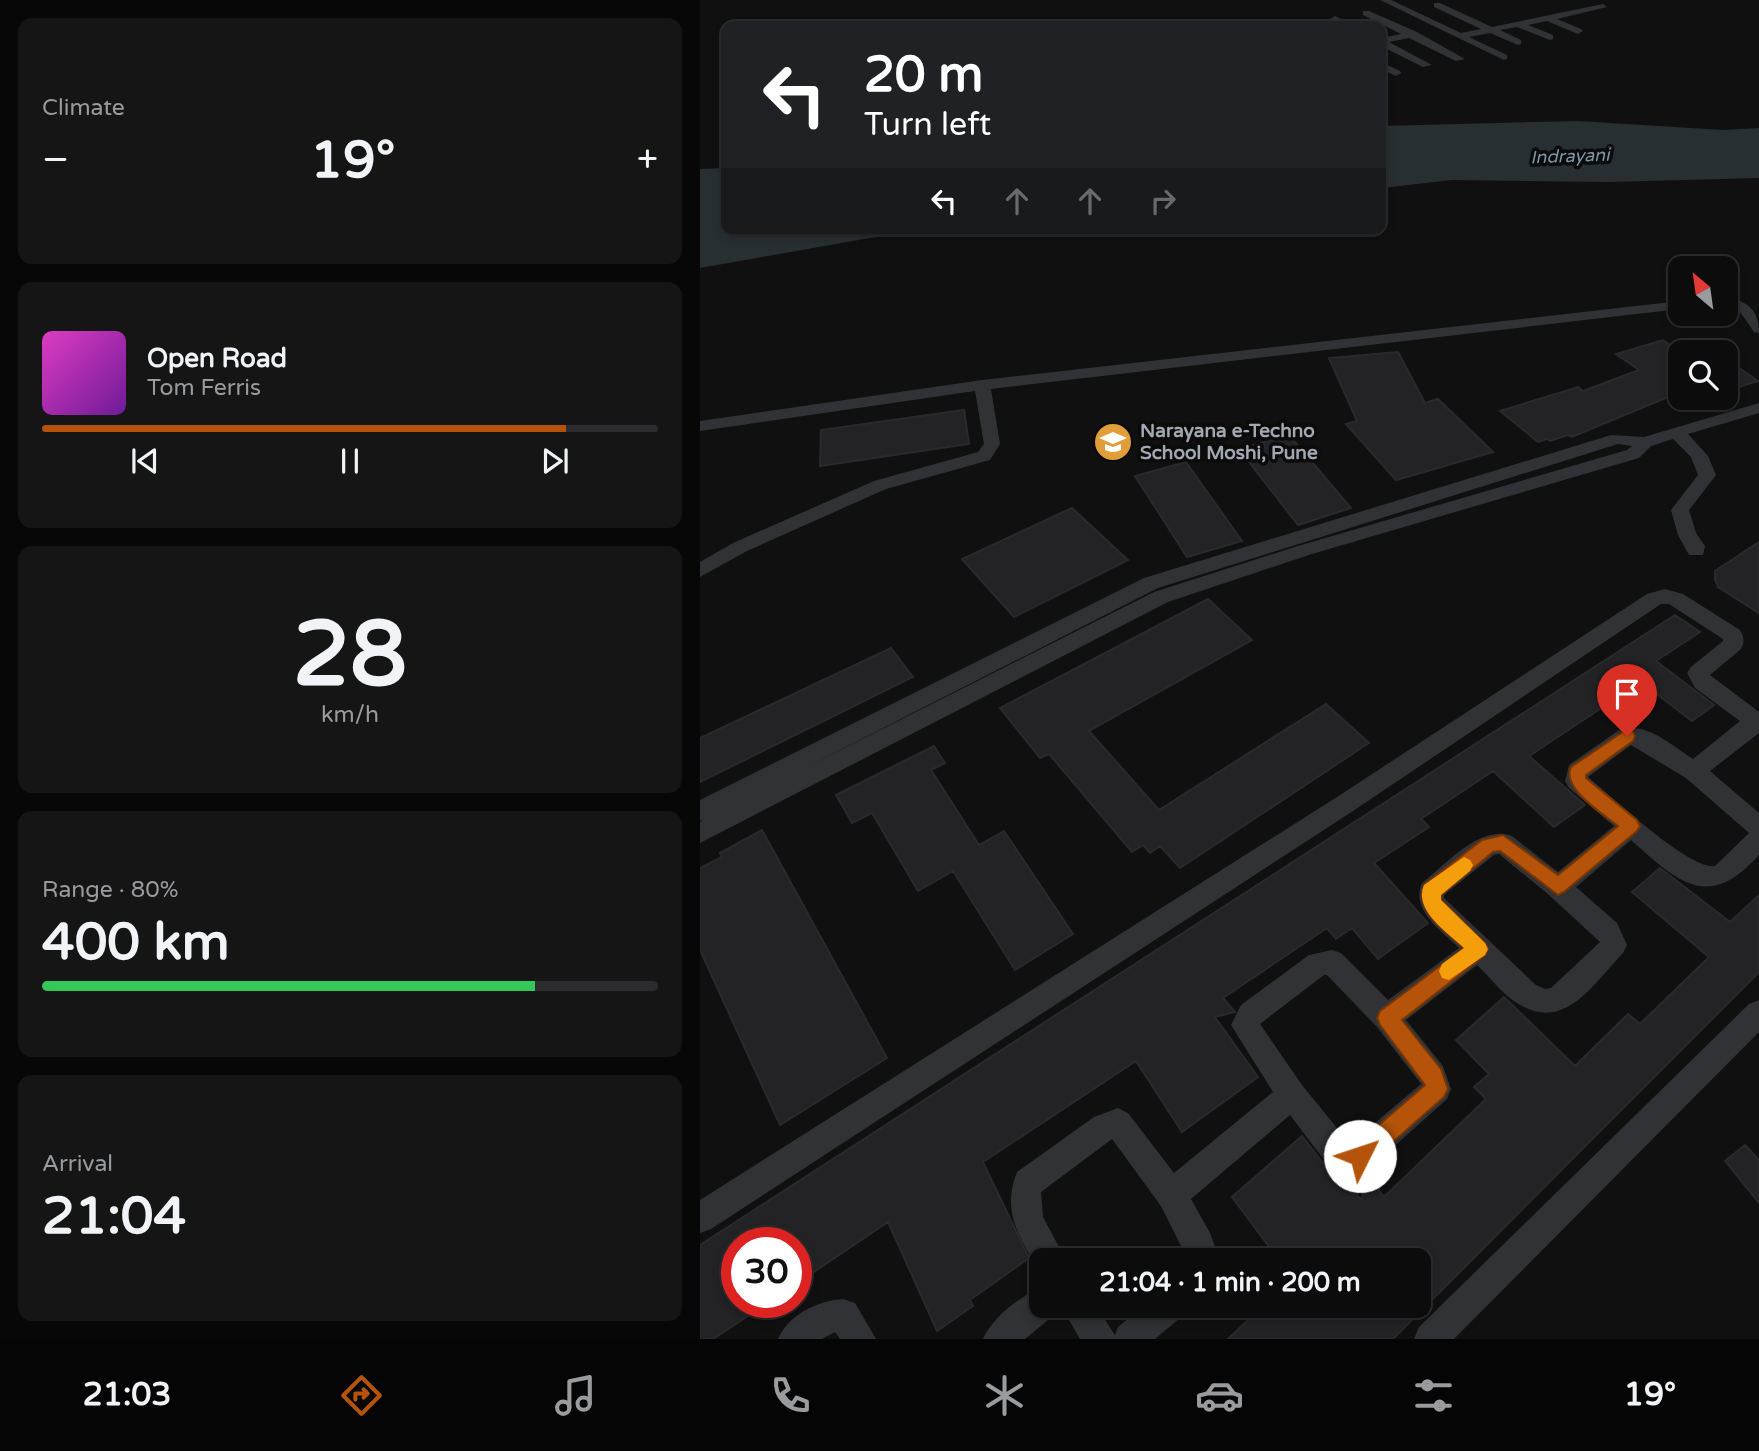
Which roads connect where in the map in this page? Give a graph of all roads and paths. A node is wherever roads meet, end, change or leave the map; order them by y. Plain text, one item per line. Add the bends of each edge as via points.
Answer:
1 (1384, 0) edge
2 (1437, 5) dead end
3 (1603, 7) dead end
4 (1366, 13) dead end
5 (1547, 18) junction
6 (1335, 19) dead end
7 (1339, 21) edge
8 (1382, 21) edge
9 (1386, 23) edge
10 (1518, 24) junction
11 (1444, 28) junction
12 (1490, 30) junction
13 (1578, 31) dead end
14 (1410, 35) junction
15 (1460, 36) junction
16 (1550, 37) dead end
17 (1386, 41) edge
18 (1518, 42) dead end
19 (1386, 44) edge
20 (1504, 57) dead end
21 (1460, 59) dead end
22 (1427, 65) dead end
23 (1386, 68) edge
24 (1396, 73) dead end
25 (1738, 305) edge
26 (1668, 306) edge
27 (1759, 329) edge
28 (982, 385) junction
29 (1759, 408) edge
30 (700, 426) edge
31 (1675, 432) junction
32 (1696, 551) dead end
33 (700, 570) edge
34 (1001, 668) junction
35 (1757, 723) edge
36 (1694, 771) junction
37 (700, 811) edge
38 (1631, 826) junction
39 (1759, 827) edge
40 (700, 833) edge
41 (1759, 839) edge
42 (1558, 887) junction
43 (1478, 949) junction
44 (1759, 1013) edge
45 (1388, 1018) junction
46 (1292, 1095) junction
47 (1172, 1195) junction
48 (700, 1218) edge
49 (1043, 1248) edge
50 (1200, 1248) edge
51 (1029, 1314) edge
52 (1085, 1318) edge
53 (1154, 1318) edge
54 (795, 1339) edge
55 (859, 1339) edge
56 (1000, 1339) edge
57 (1100, 1339) edge
58 (1130, 1339) edge
59 (1431, 1339) edge

1 - 11 street
2 - 12 street
3 - 5 street
4 - 8 street
5 - 10 street
5 - 13 street
6 - 7 street
9 - 14 street
10 - 12 street
10 - 16 street
11 - 14 street
11 - 15 street
12 - 15 street
12 - 18 street
14 - 17 street
14 - 21 street
15 - 20 street
19 - 22 street
23 - 24 street
25 - 27 street
26 - 28 street
28 - 30 street
28 - 33 street via 992,444 984,456 880,485 740,547
29 - 31 street
31 - 32 street via 1704,460 1707,475 1680,510
31 - 34 street via 1645,442 1633,454 1519,478 1216,571
34 - 37 street
34 - 40 street
35 - 36 street
35 - 48 street via 1703,682 1698,673 1734,644 1733,635 1676,599 1654,599 1345,804
36 - 38 street via 1639,736 1627,736 1577,772 1577,781
36 - 39 street
38 - 41 street via 1692,875 1709,879 1719,876
38 - 42 street
42 - 43 street via 1503,843 1489,845 1431,891 1432,903
42 - 43 street via 1608,931 1614,945 1558,1000 1544,1002 1526,994
43 - 45 street
44 - 59 street
45 - 46 street via 1332,962 1318,964 1251,1014 1245,1025 1252,1039
45 - 46 street via 1433,1076 1437,1089 1360,1156 1339,1154
46 - 47 street
47 - 49 street via 1118,1123 1104,1126 1028,1183 1023,1195 1026,1216
47 - 50 street
51 - 56 street
52 - 57 street
53 - 58 street
54 - 55 street via 824,1317 843,1315

